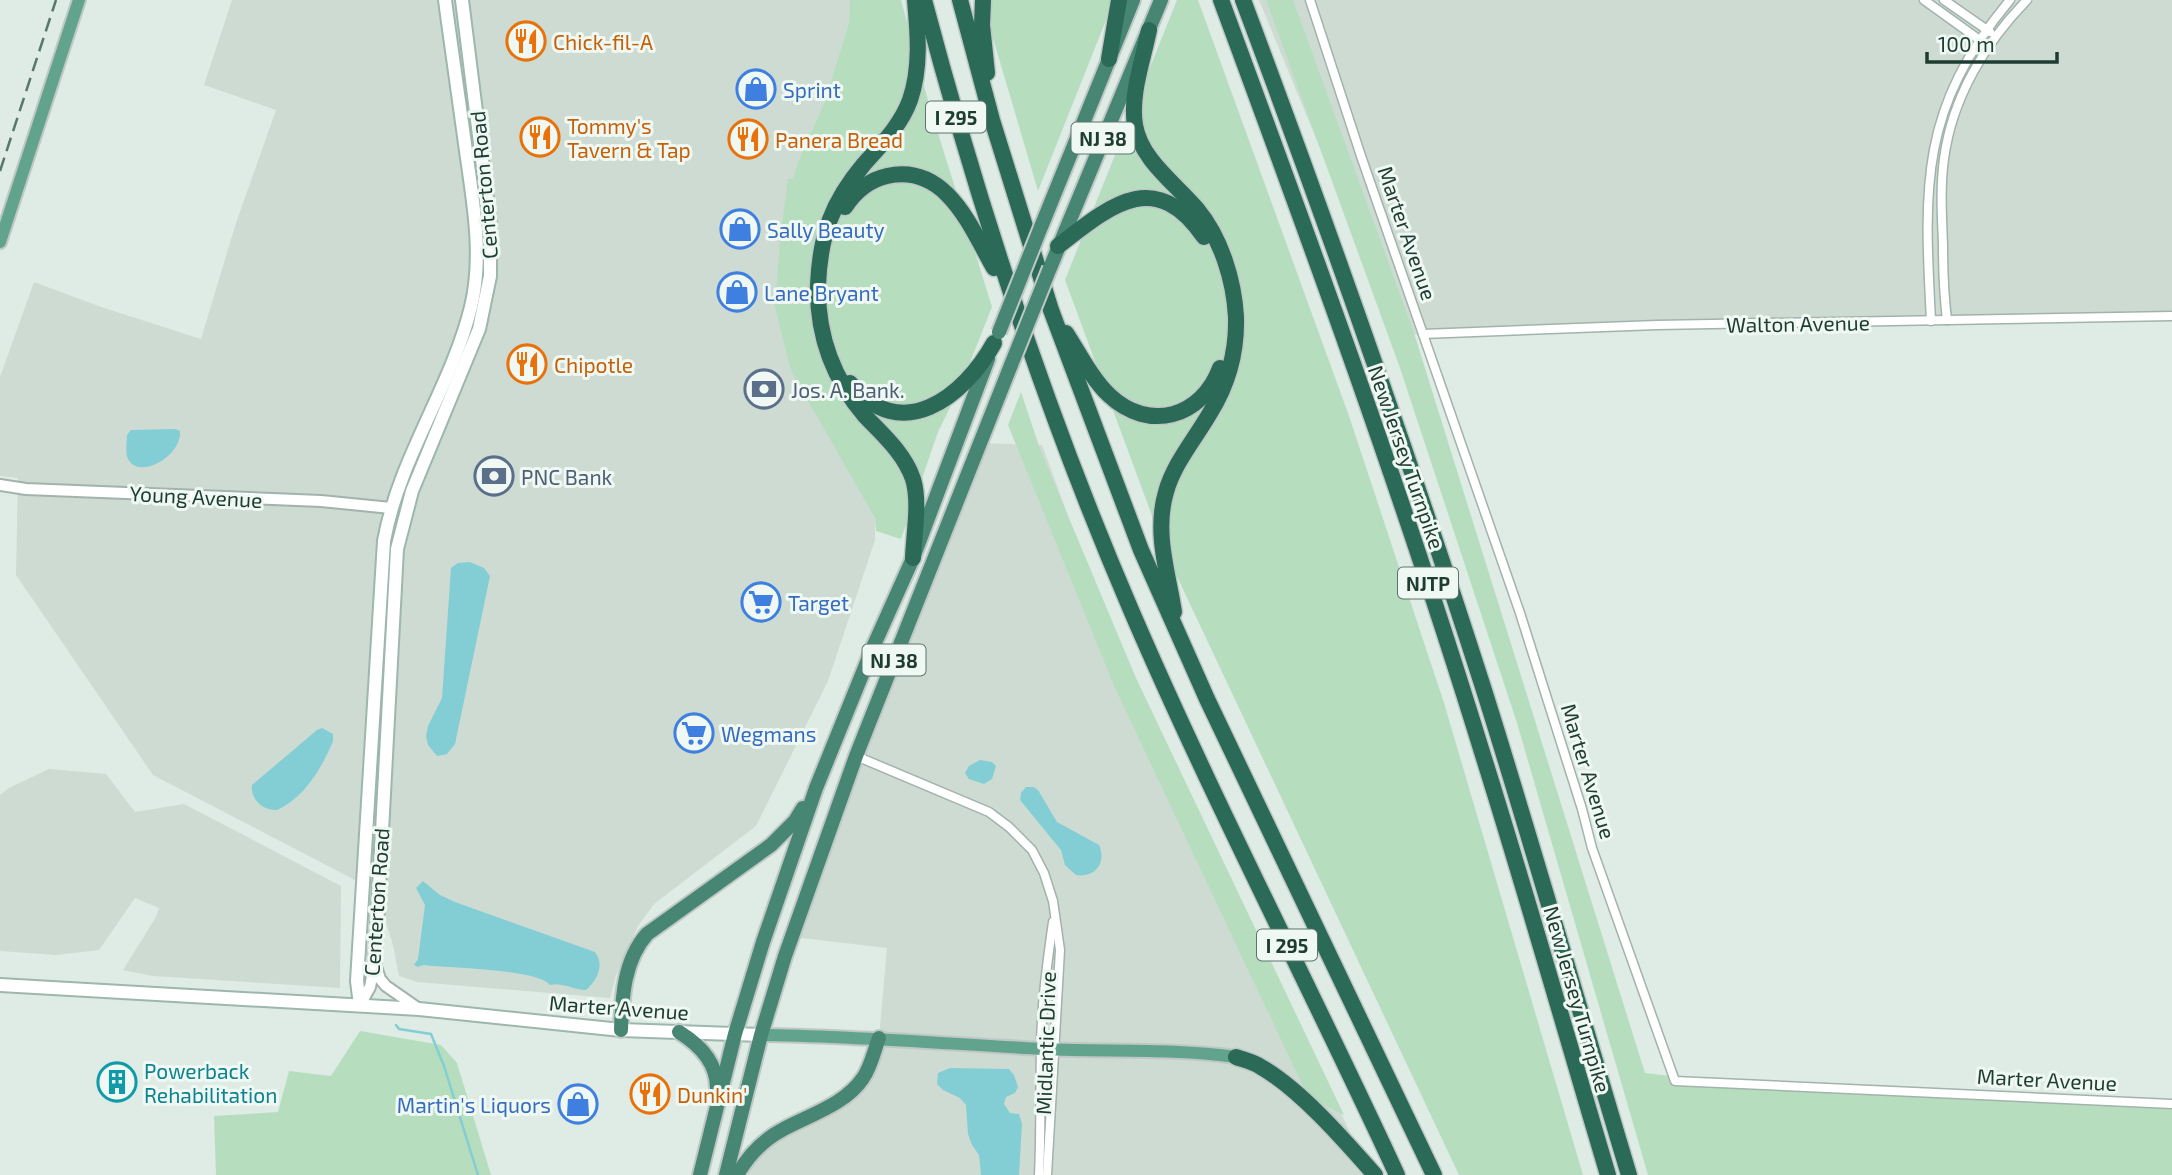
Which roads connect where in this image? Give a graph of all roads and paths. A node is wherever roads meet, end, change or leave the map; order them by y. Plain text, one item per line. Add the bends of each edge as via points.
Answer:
1 (79, 0) edge
2 (445, 0) edge
3 (462, 0) edge
4 (915, 0) edge
5 (924, 0) edge
6 (960, 0) edge
7 (983, 0) edge
8 (1119, 0) edge
9 (1133, 0) edge
10 (1161, 0) edge
11 (1221, 0) edge
12 (1243, 0) edge
13 (1310, 0) edge
14 (1924, 0) edge
15 (1944, 0) edge
16 (2010, 0) edge
17 (2027, 0) edge
18 (1149, 30) junction
19 (1986, 30) junction
20 (1995, 36) junction
21 (1979, 39) junction
22 (1988, 46) junction
23 (1109, 59) junction
24 (992, 120) junction
25 (1934, 144) junction
26 (1947, 147) junction
27 (0, 242) edge
28 (1058, 246) junction
29 (1011, 297) junction
30 (1051, 310) junction
31 (2172, 316) edge
32 (1947, 320) junction
33 (1931, 321) junction
34 (1423, 334) junction
35 (997, 337) junction
36 (0, 485) edge
37 (391, 508) junction
38 (913, 558) junction
39 (1177, 632) junction
40 (856, 756) junction
41 (816, 788) junction
42 (1055, 912) junction
43 (375, 963) junction
44 (0, 985) edge
45 (360, 1005) junction
46 (419, 1009) junction
47 (621, 1030) junction
48 (679, 1031) junction
49 (735, 1034) junction
50 (761, 1035) junction
51 (879, 1038) junction
52 (1041, 1048) junction
53 (1055, 1049) junction
54 (1236, 1057) joint
55 (717, 1098) junction
56 (2172, 1104) edge
57 (700, 1175) edge
58 (726, 1175) edge
59 (737, 1175) edge
60 (1039, 1175) edge
61 (1047, 1175) edge
62 (1376, 1175) edge
63 (1398, 1175) edge
64 (1434, 1175) edge
65 (1608, 1175) edge
66 (1629, 1175) edge

1 - 27 main road
2 - 37 main road, Centerton Road via 477,268 461,339
3 - 43 main road, Centerton Road via 489,205 491,276 479,330 412,491 397,549
4 - 38 highway via 918,60 910,99 890,135 833,209 823,241 818,288 824,340 835,374 902,457 912,478 916,490
5 - 29 highway, I 295
6 - 24 highway, I 295
7 - 24 highway
8 - 23 highway
9 - 23 highway, NJ 38
10 - 18 highway, NJ 38
11 - 65 highway, New Jersey Turnpike / NJTP via 1341,326 1425,573
12 - 66 highway, New Jersey Turnpike / NJTP via 1357,311 1448,580
13 - 34 street, Marter Avenue
14 - 21 street
15 - 19 street
16 - 19 street
17 - 20 street
18 - 28 highway, NJ 38
18 - 39 highway via 1134,108 1135,127 1154,163 1212,230 1229,273 1236,315 1233,356 1221,394 1174,470 1161,512
19 - 20 street
19 - 21 street
20 - 22 street
21 - 22 street
21 - 25 street via 1954,85
22 - 26 street via 1972,74
23 - 35 highway, NJ 38, bridge
24 - 30 highway, I 295
25 - 26 street
25 - 33 street via 1927,202
26 - 32 street via 1942,215
28 - 30 highway via 1122,202 1154,199 1184,212 1206,240 1219,277 1226,319 1223,360 1208,393 1195,405 1164,416 1133,412 1106,393
28 - 40 highway, NJ 38, bridge
29 - 35 highway via 957,203 930,180 913,174 879,177 850,198 841,214 828,255 828,313 840,364 860,396 901,412 926,409 971,378
29 - 63 highway, I 295 via 1102,541 1160,676
30 - 39 highway, I 295 via 1117,490
31 - 32 street, Walton Avenue
32 - 33 street, Walton Avenue
33 - 34 street, Walton Avenue
34 - 56 street, Marter Avenue via 1520,613 1592,848 1675,1081
35 - 38 highway, NJ 38
36 - 37 street, Young Avenue
37 - 45 main road, Centerton Road via 382,557 357,981
38 - 41 highway, NJ 38
39 - 64 highway, I 295
40 - 42 street, Midlantic Drive via 989,812 1009,827 1032,850
40 - 50 highway, NJ 38
41 - 47 highway via 795,821 771,845 641,941 629,966
41 - 49 highway, NJ 38
42 - 52 street, Midlantic Drive
42 - 53 street, Midlantic Drive via 1060,950
43 - 45 street, Centerton Road
43 - 46 street via 386,986
44 - 45 main road, Marter Avenue
45 - 46 main road, Marter Avenue
46 - 47 main road, Marter Avenue
47 - 48 main road, Marter Avenue
48 - 49 main road, Marter Avenue
48 - 55 highway via 716,1069
49 - 50 main road, Marter Avenue
49 - 55 highway, NJ 38
50 - 51 main road, Marter Avenue
50 - 58 highway, NJ 38
51 - 52 main road, Marter Avenue
51 - 59 highway via 868,1070 854,1088 765,1141
52 - 53 main road, Marter Avenue
52 - 60 street, Midlantic Drive
53 - 54 main road, Marter Avenue
53 - 61 street, Midlantic Drive
54 - 62 highway via 1261,1066 1296,1094
55 - 57 highway, NJ 38

